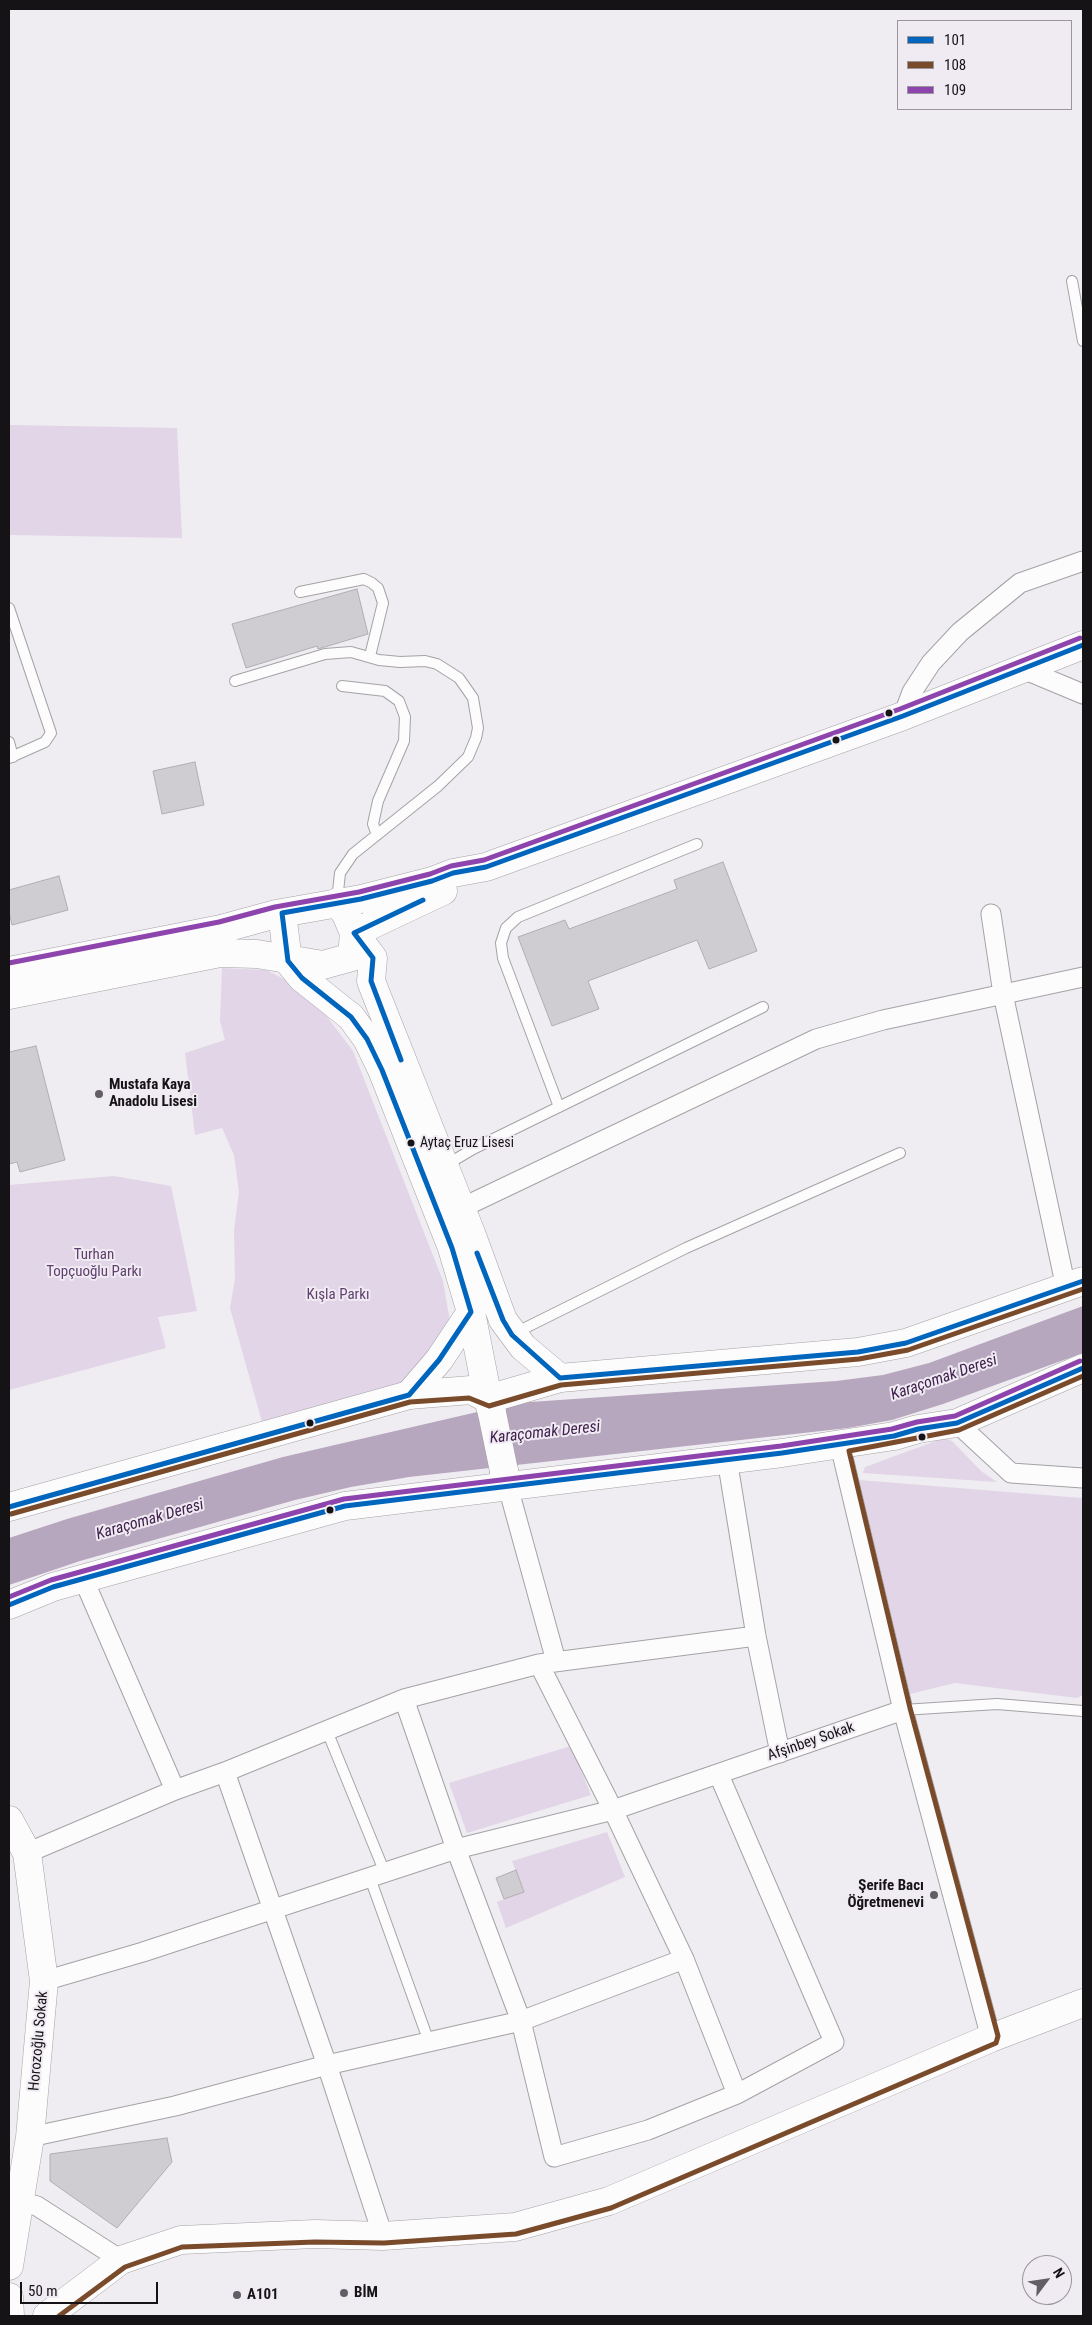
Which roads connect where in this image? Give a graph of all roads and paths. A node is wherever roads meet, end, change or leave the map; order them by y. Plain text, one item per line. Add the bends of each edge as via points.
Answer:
1 (1072, 281) dead end
2 (1083, 341) edge
3 (1083, 560) edge
4 (300, 592) dead end
5 (9, 608) edge
6 (1083, 645) edge
7 (370, 656) junction
8 (1022, 669) junction
9 (235, 681) dead end
10 (342, 686) dead end
11 (1083, 694) edge
12 (903, 716) junction
13 (9, 742) edge
14 (11, 758) edge
15 (377, 835) junction
16 (697, 844) dead end
17 (486, 867) junction
18 (337, 902) junction
19 (282, 913) junction
20 (992, 914) dead end
21 (354, 933) junction
22 (288, 960) junction
23 (1083, 977) edge
24 (11, 979) edge
25 (1003, 994) junction
26 (763, 1007) dead end
27 (559, 1106) junction
28 (900, 1153) dead end
29 (443, 1167) junction
30 (451, 1213) junction
31 (1074, 1284) edge
32 (471, 1312) junction
33 (512, 1334) junction
34 (1083, 1368) edge
35 (560, 1378) junction
36 (409, 1395) junction
37 (490, 1406) junction
38 (957, 1423) junction
39 (840, 1445) junction
40 (726, 1459) junction
41 (1083, 1478) edge
42 (506, 1479) junction
43 (9, 1508) edge
44 (83, 1578) junction
45 (9, 1605) edge
46 (756, 1636) junction
47 (548, 1663) junction
48 (404, 1699) junction
49 (903, 1710) junction
50 (1083, 1711) edge
51 (327, 1731) junction
52 (780, 1752) junction
53 (225, 1772) junction
54 (719, 1775) junction
55 (176, 1790) junction
56 (613, 1810) junction
57 (9, 1820) edge
58 (456, 1849) junction
59 (27, 1853) junction
60 (378, 1875) junction
61 (273, 1909) junction
62 (684, 1959) junction
63 (44, 1981) junction
64 (1083, 2003) edge
65 (521, 2021) junction
66 (992, 2038) junction
67 (429, 2042) junction
68 (327, 2065) junction
69 (737, 2094) junction
70 (30, 2137) junction
71 (14, 2202) edge
72 (383, 2236) junction
73 (121, 2260) junction
74 (9, 2266) edge
75 (9, 2297) edge
76 (56, 2314) edge
77 (10, 2316) edge

1 - 2 lane
3 - 12 street via 1020,583 960,632 926,670 912,692
4 - 7 lane via 364,579 372,582 378,588 383,603
5 - 14 lane via 51,733 45,742
6 - 8 main road
7 - 9 lane via 351,652 324,654
7 - 15 lane via 389,661 425,661 449,670 467,688 478,718 473,748 461,765
8 - 11 street
8 - 12 main road
10 - 15 lane via 385,691 399,701 406,717 404,741 378,801 373,824
12 - 17 main road
13 - 14 lane
15 - 18 lane via 353,854 340,873
16 - 27 lane via 518,917 506,928 501,943 503,958
17 - 18 main road via 361,899
17 - 21 main road
18 - 19 main road
18 - 21 main road
19 - 22 main road
19 - 24 main road
20 - 25 street
21 - 22 main road via 352,957 323,965
21 - 29 main road via 373,958 371,974 374,988
22 - 24 main road via 257,954 220,953
22 - 30 main road via 302,978 350,1017 367,1039
23 - 25 street
25 - 30 street via 882,1020 816,1039
25 - 31 street
26 - 27 lane
27 - 29 lane
28 - 33 lane via 686,1248
29 - 30 main road
30 - 32 main road via 452,1248
30 - 33 main road
31 - 35 main road via 906,1343 858,1352
32 - 36 main road via 439,1360
32 - 37 main road
33 - 35 main road
34 - 38 main road
35 - 37 main road
36 - 37 main road via 472,1390
36 - 43 main road
37 - 42 main road
38 - 39 main road
38 - 41 street via 1011,1473
39 - 40 main road
39 - 49 street
40 - 42 main road
40 - 46 street
42 - 44 main road via 345,1506
42 - 47 street
44 - 45 main road
44 - 55 street
46 - 47 street
46 - 52 street
47 - 48 street
47 - 56 street
48 - 51 street
48 - 58 street
49 - 50 lane via 997,1704
49 - 52 street, Afşinbey Sokak
49 - 66 street
51 - 53 street
51 - 60 lane
52 - 54 street, Afşinbey Sokak
53 - 55 street
53 - 61 street
54 - 56 street, Afşinbey Sokak
54 - 69 street via 834,2042
55 - 59 street
56 - 58 street, Afşinbey Sokak
56 - 62 street
57 - 59 main road, Horozoğlu Sokak
58 - 60 street, Afşinbey Sokak
58 - 65 street
59 - 63 main road, Horozoğlu Sokak
60 - 61 street, Afşinbey Sokak
60 - 67 lane
61 - 63 street, Afşinbey Sokak
61 - 68 street
62 - 65 street
62 - 69 street
63 - 70 main road, Horozoğlu Sokak
64 - 66 main road
65 - 67 street
65 - 69 street via 554,2157 648,2130
66 - 72 main road via 608,2201 515,2227
67 - 68 street
68 - 70 street via 175,2106
68 - 72 street
70 - 71 main road, Horozoğlu Sokak
71 - 73 street via 37,2206
71 - 74 main road, Horozoğlu Sokak
72 - 73 main road via 315,2234 181,2240
73 - 76 main road
75 - 77 main road

